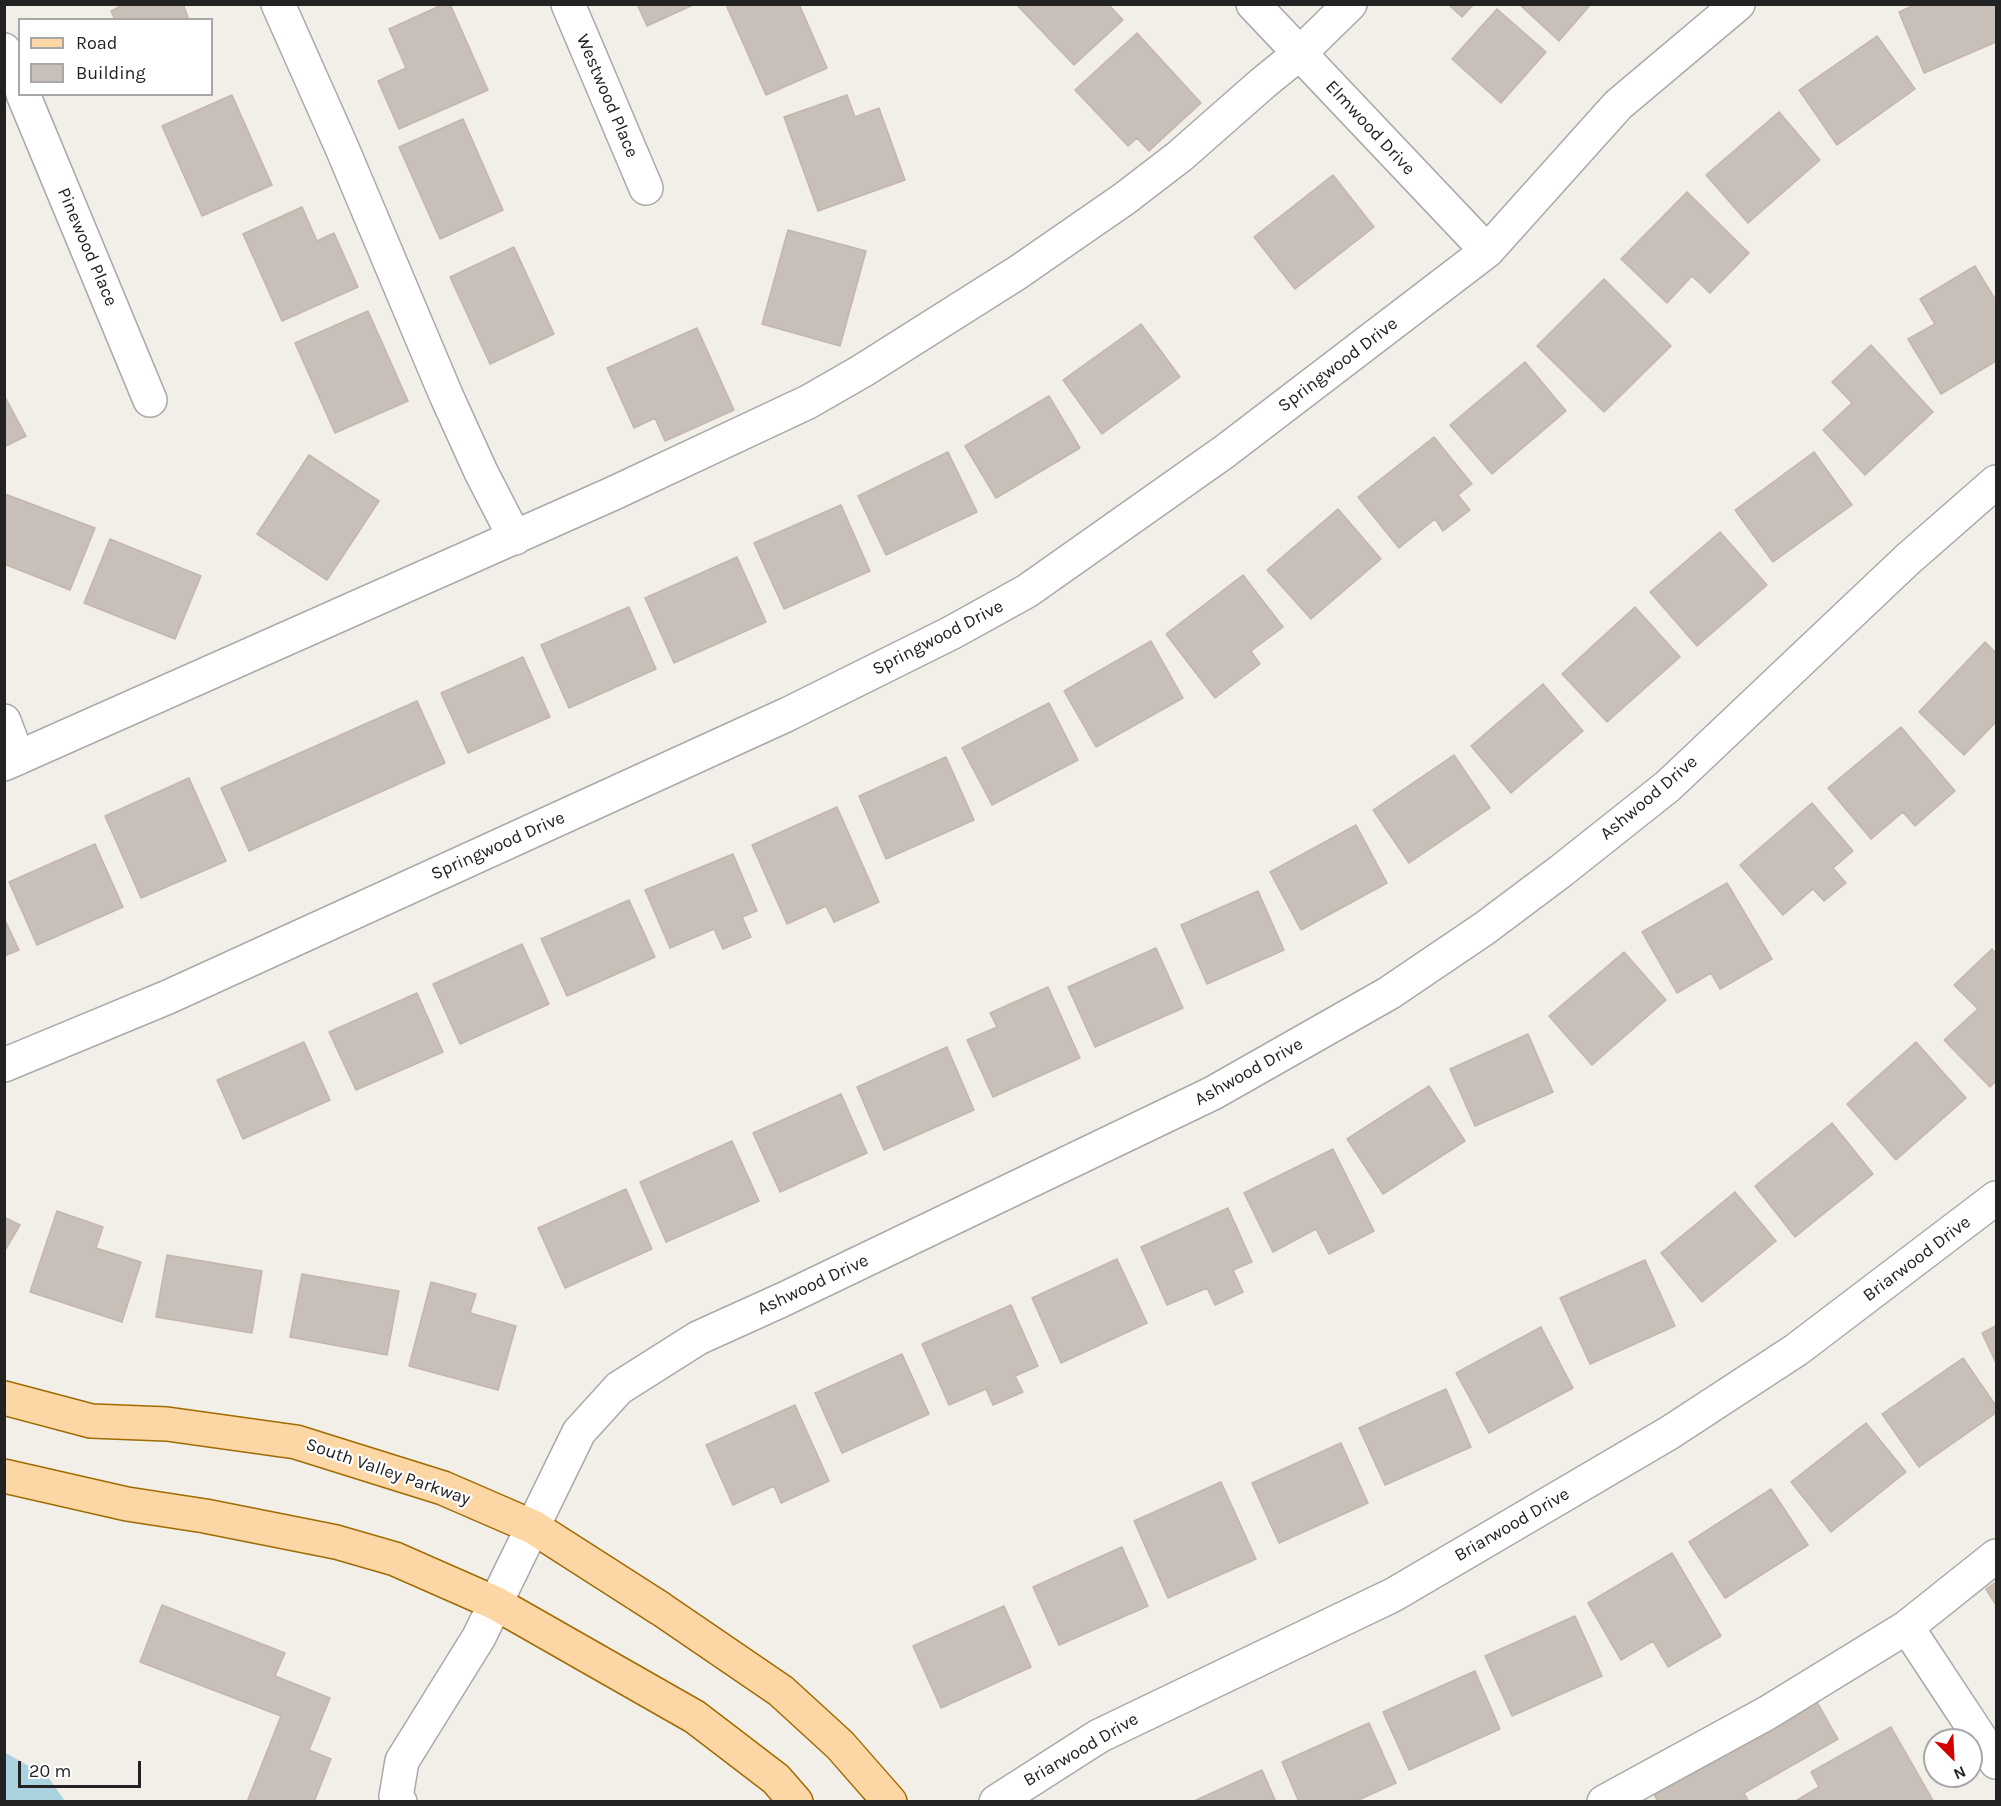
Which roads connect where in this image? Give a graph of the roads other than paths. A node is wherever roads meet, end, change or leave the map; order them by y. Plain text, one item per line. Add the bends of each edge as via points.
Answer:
1 (278, 4) edge
2 (568, 4) edge
3 (1253, 4) edge
4 (1350, 4) edge
5 (1738, 4) edge
6 (4, 51) edge
7 (1300, 53) junction
8 (18, 82) edge
9 (24, 96) edge
10 (646, 188) dead end
11 (1487, 251) junction
12 (150, 400) dead end
13 (1996, 482) edge
14 (515, 538) junction
15 (4, 721) edge
16 (11, 761) edge
17 (4, 1065) edge
18 (1996, 1198) edge
19 (4, 1398) edge
20 (4, 1476) edge
21 (533, 1527) junction
22 (1996, 1556) edge
23 (495, 1603) junction
24 (1907, 1627) junction
25 (1996, 1762) edge
26 (400, 1802) edge
27 (796, 1802) edge
28 (890, 1802) edge
29 (996, 1802) edge
30 (1604, 1802) edge

1 - 14 street via 446,395
2 - 10 street, Westwood Place
3 - 7 street, Elmwood Drive
4 - 7 street
5 - 11 street, Springwood Drive via 1617,105
6 - 8 street
7 - 11 street, Elmwood Drive
7 - 14 street via 1124,199 1017,273 871,365 808,402
9 - 12 street, Pinewood Place
11 - 17 street, Springwood Drive via 1224,452 1027,591 951,633 786,715 168,997
13 - 21 street, Ashwood Drive via 1908,559 1668,786 1485,928 1389,993 1213,1093 698,1338 619,1388 579,1432
14 - 16 street
15 - 16 street
18 - 29 street, Briarwood Drive via 1796,1350 1669,1433 1393,1595 1098,1736
19 - 21 main road, South Valley Parkway via 91,1421 167,1424 296,1442 443,1488
20 - 23 main road via 127,1504 336,1542 395,1558
21 - 23 street, Ashwood Drive
21 - 28 main road, South Valley Parkway via 781,1691 840,1744
22 - 24 street
23 - 26 street, Ashwood Drive via 479,1637 402,1761 396,1797
23 - 27 main road via 696,1717 776,1779
24 - 25 street
24 - 30 street via 1767,1713

